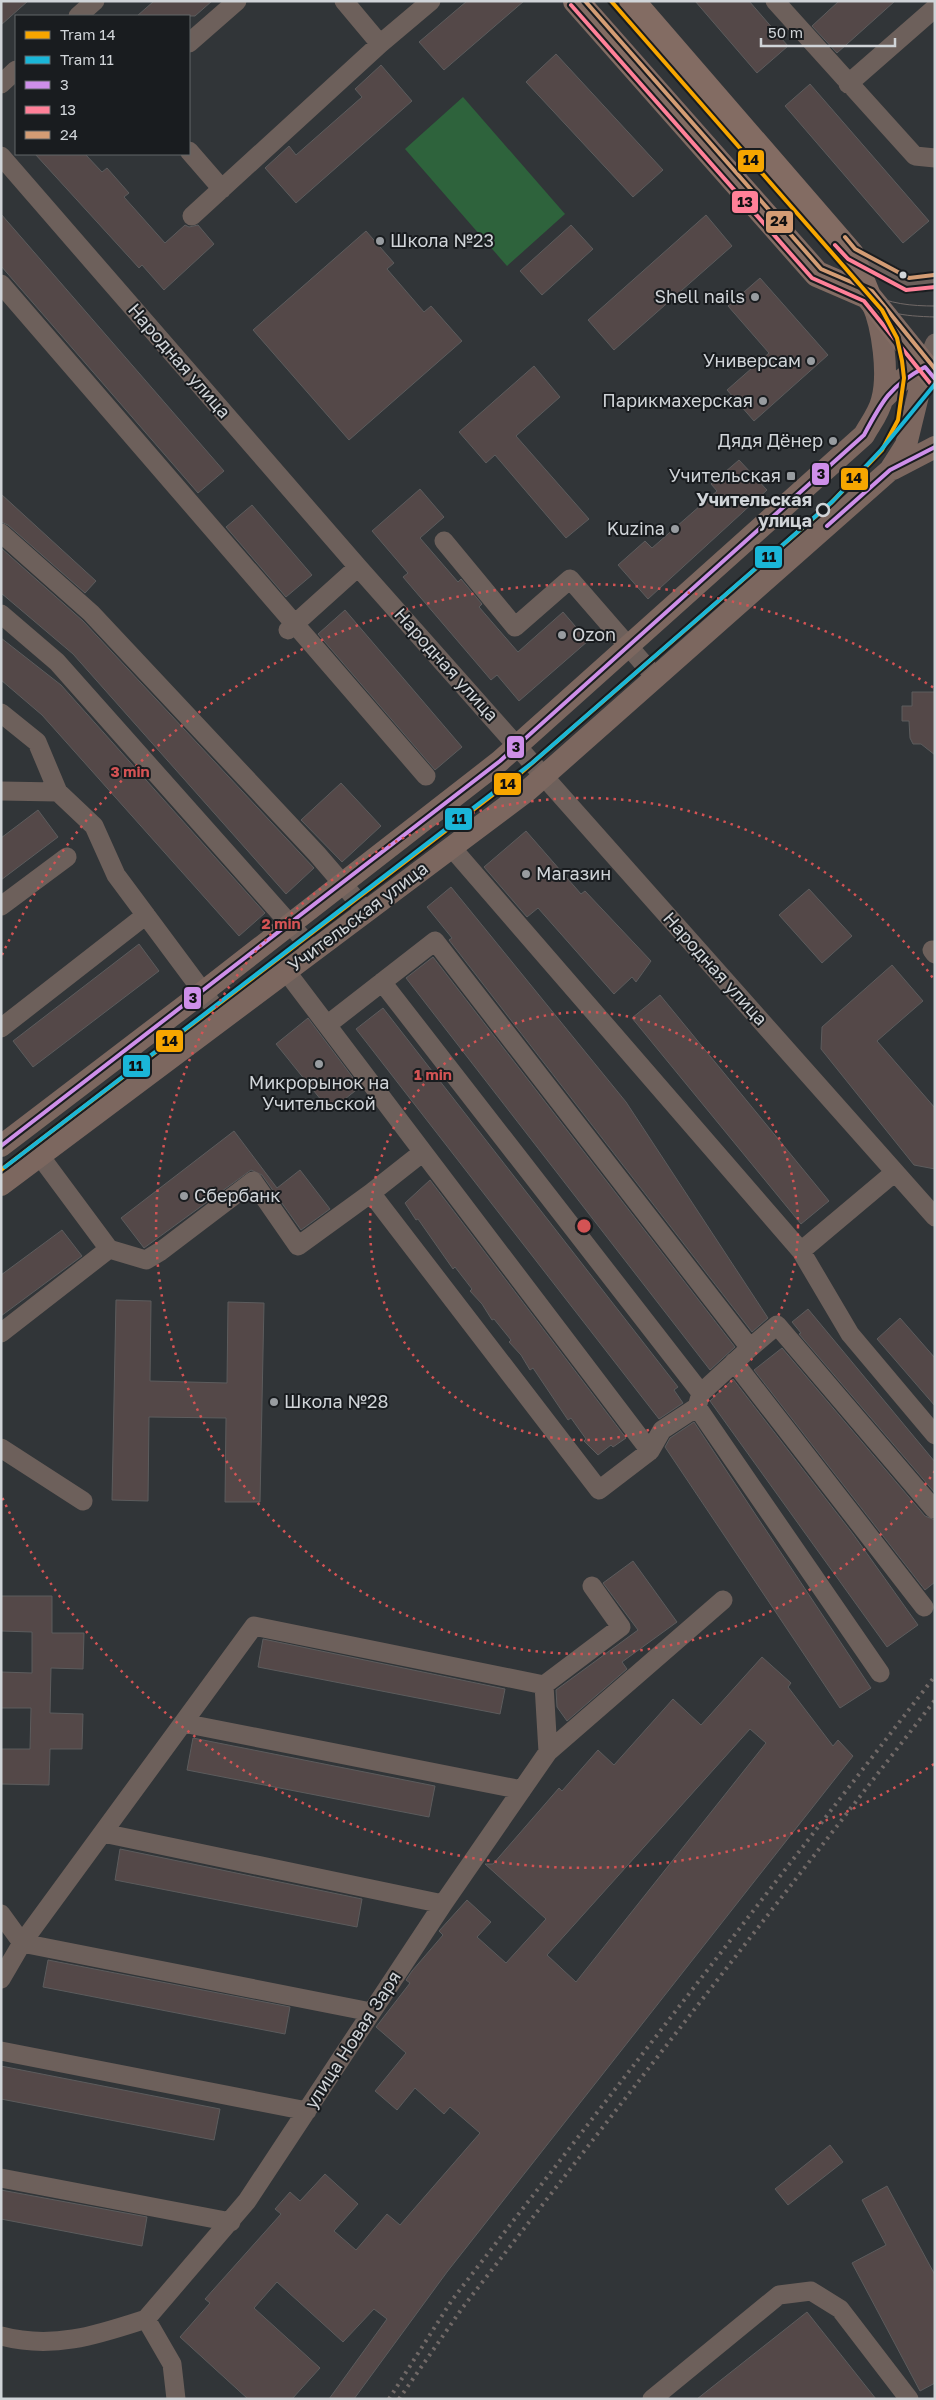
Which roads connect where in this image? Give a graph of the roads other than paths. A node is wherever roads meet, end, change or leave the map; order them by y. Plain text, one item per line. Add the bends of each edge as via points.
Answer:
1 (95, 1) edge
2 (237, 1) edge
3 (344, 1) edge
4 (431, 1) edge
5 (576, 1) edge
6 (632, 1) edge
7 (775, 1) edge
8 (935, 8) edge
9 (79, 15) edge
10 (190, 42) edge
11 (380, 44) junction
12 (15, 71) edge
13 (1, 84) edge
14 (848, 84) junction
15 (190, 152) edge
16 (1, 156) edge
17 (935, 158) edge
18 (222, 189) junction
19 (192, 216) dead end
20 (851, 254) junction
21 (935, 281) edge
22 (1, 284) edge
23 (868, 296) junction
24 (935, 343) edge
25 (930, 373) edge
26 (883, 399) junction
27 (935, 447) edge
28 (890, 470) junction
29 (1, 533) edge
30 (444, 541) dead end
31 (358, 567) junction
32 (1, 614) edge
33 (292, 626) junction
34 (628, 646) junction
35 (656, 678) junction
36 (1, 712) edge
37 (518, 746) junction
38 (426, 776) dead end
39 (544, 776) junction
40 (1, 791) edge
41 (58, 792) junction
42 (452, 848) junction
43 (66, 857) dead end
44 (342, 883) junction
45 (1, 906) edge
46 (366, 911) junction
47 (146, 916) junction
48 (291, 924) junction
49 (312, 950) junction
50 (286, 971) junction
51 (382, 982) junction
52 (203, 992) junction
53 (223, 1019) junction
54 (327, 1025) junction
55 (1, 1028) edge
56 (1, 1146) edge
57 (423, 1152) junction
58 (40, 1156) junction
59 (894, 1172) junction
60 (1, 1185) edge
61 (371, 1193) junction
62 (935, 1217) edge
63 (109, 1249) junction
64 (801, 1251) junction
65 (1, 1333) edge
66 (750, 1348) junction
67 (734, 1362) junction
68 (699, 1400) junction
69 (935, 1435) edge
70 (1, 1448) edge
71 (650, 1451) junction
72 (83, 1501) dead end
73 (934, 1509) edge
74 (592, 1586) dead end
75 (723, 1600) dead end
76 (924, 1607) dead end
77 (880, 1673) dead end
78 (544, 1684) junction
79 (183, 1723) junction
80 (548, 1752) junction
81 (522, 1790) junction
82 (102, 1833) junction
83 (443, 1904) junction
84 (1, 1914) edge
85 (22, 1943) junction
86 (1, 1978) edge
87 (370, 2012) junction
88 (1, 2051) edge
89 (307, 2111) junction
90 (1, 2178) edge
91 (231, 2222) junction
92 (146, 2319) junction
93 (1, 2336) edge
94 (176, 2399) edge
95 (652, 2399) edge
96 (909, 2399) edge

1 - 9 street
2 - 10 street
3 - 11 street
4 - 11 street
5 - 23 highway via 817,274
6 - 20 highway
7 - 14 street
8 - 14 street
11 - 18 street
12 - 13 street
14 - 17 street via 915,156
15 - 18 street
16 - 31 street, Народная улица
18 - 19 street
20 - 21 street via 908,284
20 - 23 highway
22 - 33 street
23 - 25 highway
23 - 26 main road via 877,314 881,338 885,369
24 - 25 street, Учительская улица
25 - 26 main road via 900,382
25 - 28 main road, Учительская улица via 906,445
26 - 34 main road, Учительская улица via 864,435
27 - 28 main road
28 - 35 main road, Учительская улица
29 - 44 street via 91,613
30 - 34 street via 515,627 570,579
31 - 33 street
31 - 37 street, Народная улица
32 - 48 street via 56,662
33 - 38 street
34 - 35 street
34 - 37 main road, Учительская улица
35 - 39 main road, Учительская улица
36 - 41 street via 37,742
37 - 39 street, Народная улица
37 - 44 main road, Учительская улица
39 - 42 main road, Учительская улица
39 - 59 street, Народная улица
40 - 41 street
41 - 47 street via 94,826 116,875
42 - 46 main road, Учительская улица
42 - 64 street
43 - 45 street
44 - 46 street
44 - 48 main road, Учительская улица
46 - 49 main road, Учительская улица
47 - 52 street
47 - 55 street
48 - 49 street
48 - 52 main road, Учительская улица
49 - 50 main road, Учительская улица
50 - 53 main road, Учительская улица
50 - 54 street
51 - 54 street
51 - 66 street via 435,940
51 - 68 street
52 - 53 street
52 - 56 main road, Учительская улица
53 - 58 main road, Учительская улица
54 - 57 street
57 - 61 street
57 - 71 street
58 - 60 main road, Учительская улица
58 - 63 street
59 - 62 street, Народная улица
59 - 64 street
61 - 63 street via 298,1246 253,1181 146,1260
61 - 71 street via 599,1490
63 - 65 street
64 - 69 street via 850,1334
66 - 67 street
66 - 73 street via 777,1326
67 - 68 street
67 - 76 street
68 - 71 street via 662,1430
68 - 77 street
70 - 72 street
74 - 78 street via 621,1627
75 - 80 street, улица Новая Заря
78 - 79 street via 254,1626
78 - 80 street
79 - 81 street
79 - 82 street
80 - 81 street, улица Новая Заря
81 - 83 street, улица Новая Заря
82 - 83 street
82 - 85 street
83 - 87 street, улица Новая Заря
84 - 85 street
85 - 86 street
85 - 87 street
87 - 89 street, улица Новая Заря
88 - 89 street
89 - 91 street, улица Новая Заря
90 - 91 street
91 - 92 street, улица Новая Заря
92 - 93 street via 88,2338 26,2343
92 - 94 street via 172,2364
95 - 96 street via 779,2294 811,2291 840,2309

